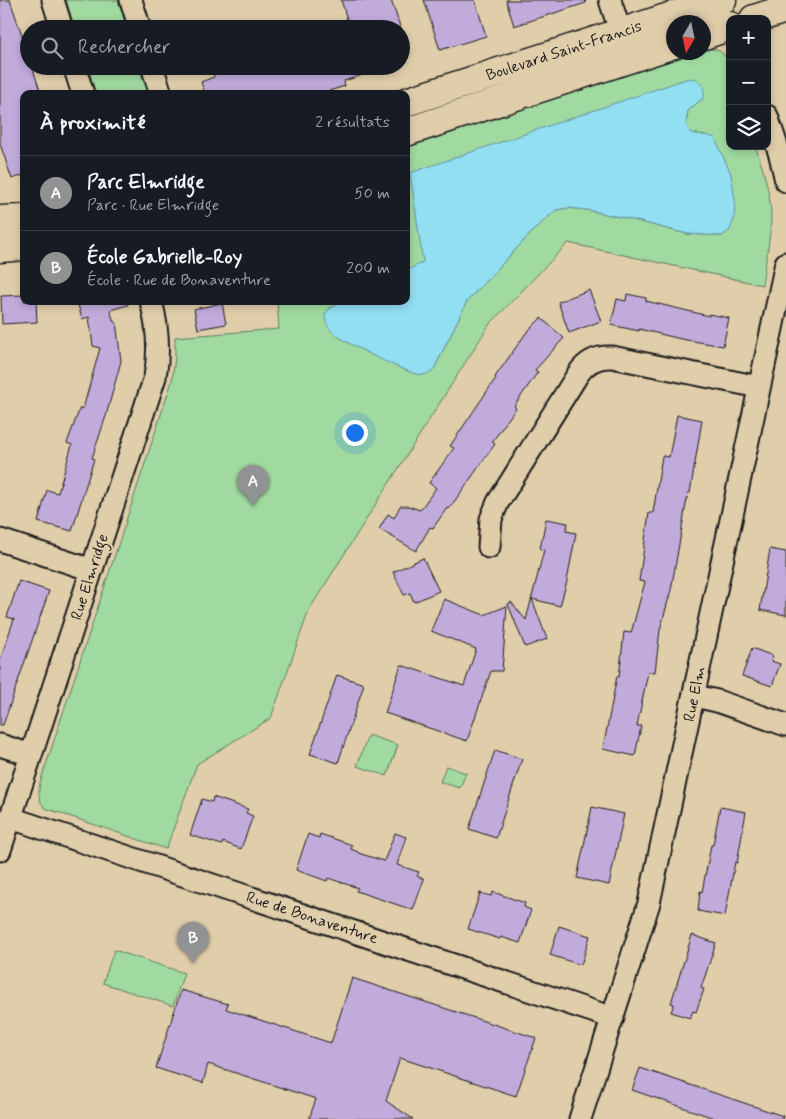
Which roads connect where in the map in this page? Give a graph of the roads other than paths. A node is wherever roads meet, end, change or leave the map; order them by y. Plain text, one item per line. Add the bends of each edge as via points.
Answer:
1 (53, 0) edge
2 (131, 0) edge
3 (610, 0) edge
4 (722, 0) edge
5 (730, 0) edge
6 (786, 8) edge
7 (735, 15) edge
8 (766, 15) edge
9 (59, 20) edge
10 (137, 20) edge
11 (726, 27) edge
12 (621, 33) junction
13 (711, 33) edge
14 (666, 46) edge
15 (629, 58) junction
16 (77, 75) edge
17 (155, 75) edge
18 (83, 90) edge
19 (160, 90) edge
20 (410, 101) edge
21 (771, 128) edge
22 (410, 131) edge
23 (786, 182) edge
24 (20, 219) edge
25 (0, 220) edge
26 (20, 246) edge
27 (0, 248) edge
28 (786, 263) edge
29 (152, 305) edge
30 (759, 387) junction
31 (0, 540) edge
32 (488, 547) dead end
33 (92, 570) junction
34 (695, 696) junction
35 (786, 724) edge
36 (0, 745) edge
37 (31, 755) junction
38 (11, 818) junction
39 (0, 850) edge
40 (613, 1018) junction
41 (587, 1117) edge

1 - 9 street
2 - 10 street
3 - 12 street
4 - 12 street, Boulevard Saint-Francis
5 - 7 street
6 - 8 street
11 - 13 street
12 - 15 street
12 - 20 street, Boulevard Saint-Francis
14 - 15 street, Boulevard Saint-Francis
15 - 22 street, Boulevard Saint-Francis
16 - 18 street
17 - 19 street
21 - 23 street
24 - 25 street
26 - 27 street
28 - 30 street, Rue Elm
29 - 33 street, Rue Elmridge via 158,334 154,377
30 - 32 street via 612,356 588,363 498,502 491,519
30 - 34 street, Rue Elm
31 - 33 street
33 - 37 street, Rue Elmridge
34 - 35 street
34 - 40 street, Rue Elm via 649,903
36 - 37 street
37 - 38 street, Rue Elmridge
38 - 39 street, Rue Elmridge
38 - 40 street, Rue de Bonaventure
40 - 41 street, Rue Elm

